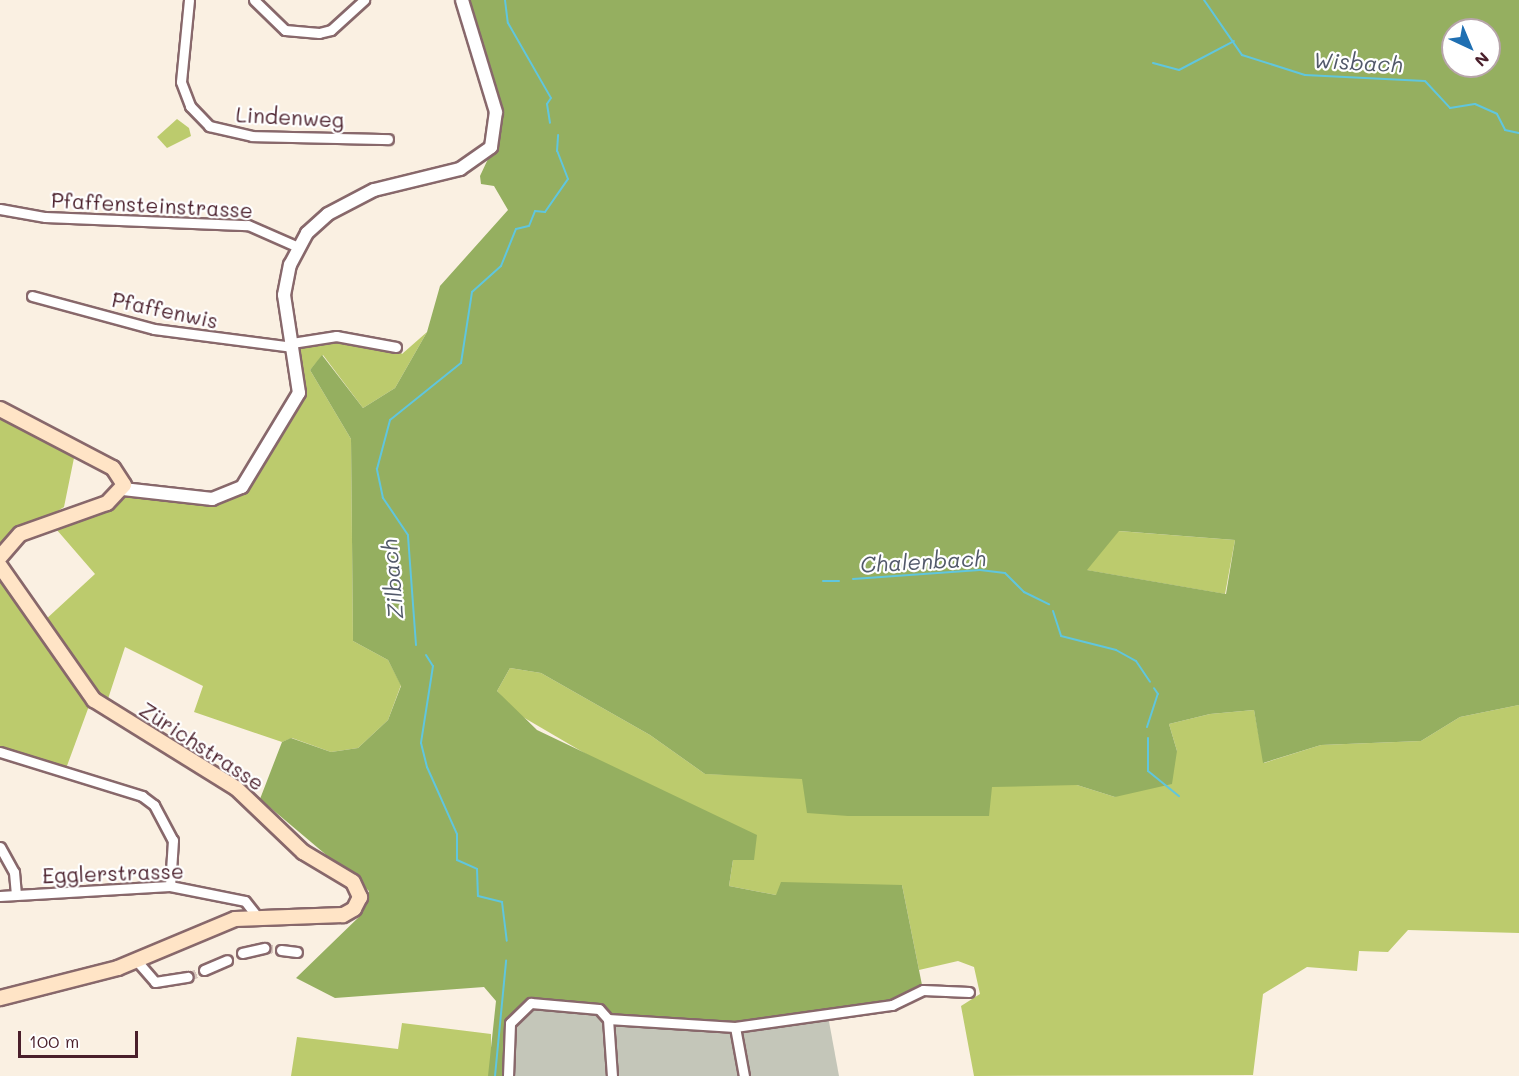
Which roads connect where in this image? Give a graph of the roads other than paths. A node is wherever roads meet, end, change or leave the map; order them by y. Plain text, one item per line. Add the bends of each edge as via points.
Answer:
1 (189, 0) edge
2 (254, 0) edge
3 (364, 0) edge
4 (462, 0) edge
5 (388, 139) dead end
6 (0, 209) edge
7 (298, 247) junction
8 (32, 296) dead end
9 (292, 345) junction
10 (396, 347) dead end
11 (0, 409) edge
12 (123, 489) junction
13 (0, 557) edge
14 (0, 566) edge
15 (0, 752) edge
16 (0, 847) edge
17 (170, 886) junction
18 (16, 895) junction
19 (0, 896) edge
20 (255, 914) junction
21 (264, 948) tunnel mouth
22 (281, 950) tunnel mouth
23 (297, 952) dead end
24 (242, 953) dead end
25 (136, 960) junction
26 (227, 960) dead end
27 (204, 970) tunnel mouth
28 (188, 977) tunnel mouth
29 (969, 992) dead end
30 (0, 998) edge
31 (608, 1019) junction
32 (735, 1027) junction
33 (508, 1076) edge
34 (612, 1076) edge
35 (744, 1076) edge

1 - 5 street, Lindenweg via 181,82 195,113 228,133
2 - 3 street via 285,30 318,33 331,30
4 - 7 street via 496,112 491,147 467,166 412,176 341,206 318,222
6 - 7 street, Pfaffensteinstrasse via 45,217 248,225
7 - 9 street via 284,295
8 - 9 street, Pfaffenwis via 154,329
9 - 10 street, Pfaffenwis via 336,336
9 - 12 street via 299,393 242,487 212,499
11 - 12 main road via 113,468 124,479
12 - 13 main road via 107,503 26,531
14 - 20 main road, Zürichstrasse via 94,700 236,788 303,852 349,879 360,893 357,906 347,914
15 - 17 street via 142,796 154,805 172,840
16 - 18 street via 14,872
17 - 18 street, Egglerstrasse
17 - 20 street, Egglerstrasse via 245,901
18 - 19 street, Egglerstrasse
20 - 25 main road, Zürichstrasse
21 - 24 street
22 - 23 street
25 - 28 street via 155,981
25 - 30 main road, Zürichstrasse
26 - 27 street
29 - 32 street via 923,990 892,1005
31 - 32 street
31 - 33 street via 599,1009 531,1003 510,1023
31 - 34 street
32 - 35 street

